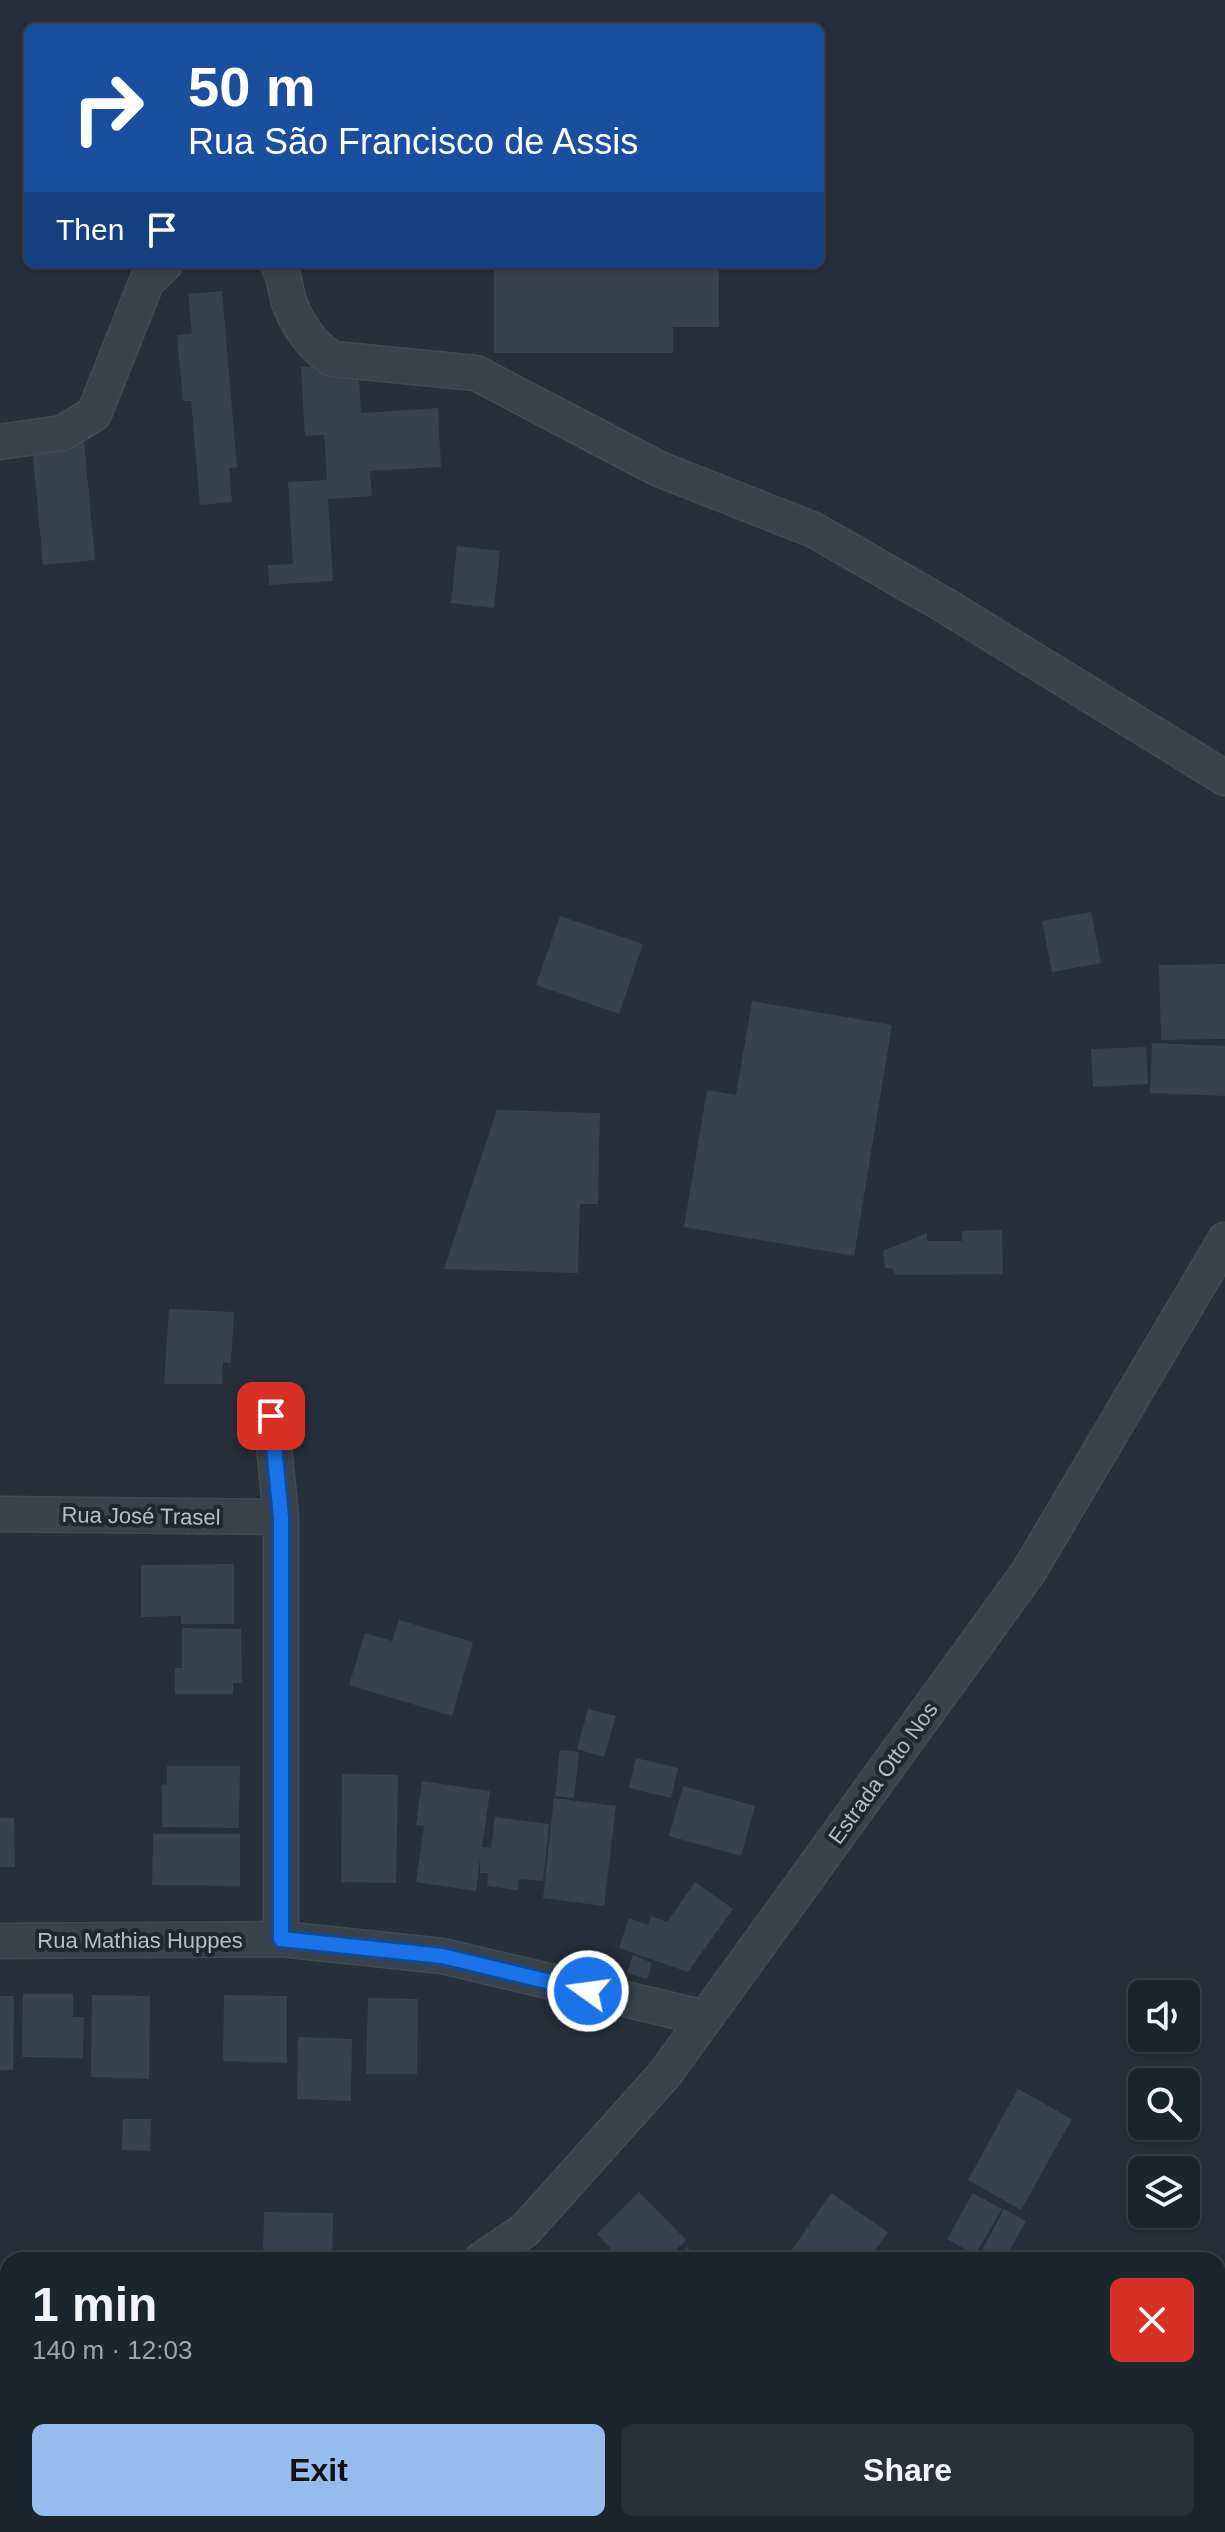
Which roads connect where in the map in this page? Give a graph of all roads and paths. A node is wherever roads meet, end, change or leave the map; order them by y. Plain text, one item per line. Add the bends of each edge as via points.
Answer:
1 (161, 268) edge
2 (279, 268) edge
3 (0, 442) edge
4 (1225, 778) edge
5 (1225, 1240) edge
6 (271, 1416) dead end
7 (0, 1514) edge
8 (281, 1517) junction
9 (281, 1939) junction
10 (0, 1941) edge
11 (705, 2018) junction
12 (493, 2252) edge

1 - 3 street via 147,281 94,414 62,433
2 - 4 street via 305,334 333,359 476,373 659,469 814,530
5 - 11 street, Estrada Otto Nos via 1029,1571
6 - 8 street
7 - 8 street, Rua José Trasel
8 - 9 street
9 - 10 street, Rua Mathias Huppes
9 - 11 street, Rua Mathias Huppes via 442,1956
11 - 12 street, Estrada Otto Nos via 664,2075 525,2230

